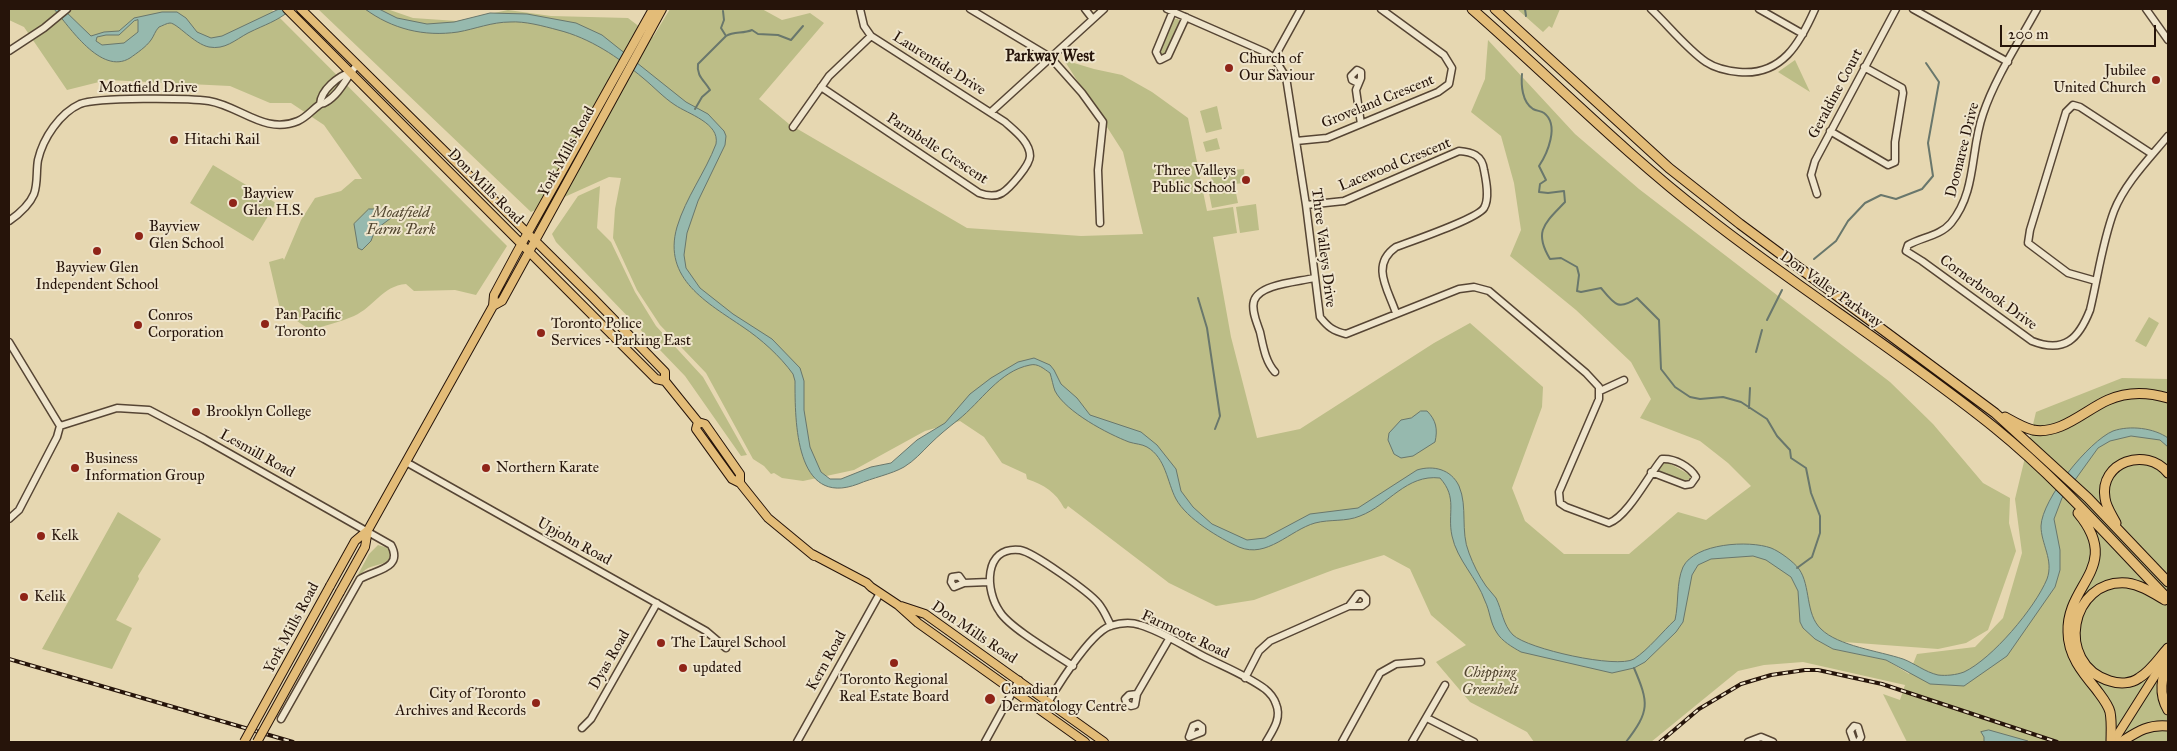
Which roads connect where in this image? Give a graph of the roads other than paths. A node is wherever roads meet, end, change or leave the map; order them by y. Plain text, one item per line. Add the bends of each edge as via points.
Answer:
1 (66, 9) edge
2 (287, 9) edge
3 (301, 9) edge
4 (654, 9) edge
5 (662, 9) edge
6 (860, 9) edge
7 (970, 9) edge
8 (1085, 9) edge
9 (1103, 9) edge
10 (1301, 9) edge
11 (1381, 9) edge
12 (1472, 9) edge
13 (1495, 9) edge
14 (1651, 9) edge
15 (1759, 9) edge
16 (1815, 9) edge
17 (1896, 9) edge
18 (1913, 9) edge
19 (2037, 9) edge
20 (2146, 9) edge
21 (1178, 12) edge
22 (1092, 18) junction
23 (647, 28) junction
24 (1803, 34) junction
25 (871, 36) junction
26 (2168, 40) edge
27 (9, 51) edge
28 (1050, 57) junction
29 (1274, 58) junction
30 (2008, 62) junction
31 (358, 65) junction
32 (1864, 67) junction
33 (351, 72) junction
34 (1358, 83) dead end
35 (821, 87) junction
36 (991, 112) junction
37 (1361, 124) junction
38 (793, 127) dead end
39 (1830, 131) junction
40 (2168, 136) edge
41 (1296, 141) junction
42 (2152, 154) junction
43 (1817, 194) dead end
44 (1306, 205) junction
45 (9, 221) edge
46 (1100, 223) dead end
47 (528, 234) junction
48 (535, 241) junction
49 (522, 243) junction
50 (1906, 248) joint
51 (530, 251) junction
52 (1314, 278) junction
53 (2096, 281) junction
54 (494, 306) junction
55 (603, 308) junction
56 (1396, 312) junction
57 (594, 316) junction
58 (9, 342) edge
59 (643, 350) junction
60 (635, 358) junction
61 (1275, 372) dead end
62 (1624, 380) dead end
63 (665, 381) junction
64 (1600, 391) junction
65 (2168, 398) edge
66 (1996, 413) junction
67 (60, 426) junction
68 (406, 462) junction
69 (1651, 472) junction
70 (2168, 473) edge
71 (2074, 501) junction
72 (9, 519) edge
73 (368, 530) junction
74 (2124, 536) junction
75 (988, 582) junction
76 (2168, 582) edge
77 (964, 583) dead end
78 (880, 593) junction
79 (2168, 600) edge
80 (657, 603) junction
81 (898, 605) junction
82 (1349, 606) dead end
83 (1111, 626) junction
84 (1169, 639) junction
85 (726, 648) dead end
86 (2168, 648) edge
87 (2168, 655) edge
88 (2168, 660) edge
89 (1421, 662) dead end
90 (1073, 666) junction
91 (1245, 678) junction
92 (1020, 680) junction
93 (1445, 685) dead end
94 (1014, 690) junction
95 (1137, 694) dead end
96 (1048, 702) junction
97 (2168, 710) edge
98 (1043, 712) junction
99 (1427, 718) junction
100 (281, 719) dead end
101 (2168, 726) edge
102 (582, 728) dead end
103 (1089, 731) junction
104 (1084, 741) edge
105 (244, 742) edge
106 (256, 742) edge
107 (797, 742) edge
108 (984, 742) edge
109 (1104, 742) edge
110 (1266, 742) edge
111 (1342, 742) edge
112 (1412, 742) edge
113 (1474, 742) edge
114 (1748, 742) edge
115 (1773, 742) edge
116 (1854, 742) edge
117 (1858, 742) edge
118 (2112, 742) edge
119 (2121, 742) edge

1 - 27 street
2 - 33 main road, Don Mills Road
3 - 31 main road, Don Mills Road
4 - 23 main road, York Mills Road
5 - 23 main road, York Mills Road
6 - 25 street, Laurentide Drive via 864,26
7 - 28 street
8 - 22 street
9 - 22 street, Laurentide Drive
10 - 29 street
11 - 37 street, Groveland Crescent via 1444,55 1452,73 1449,84 1438,92
12 - 71 highway, Don Valley Parkway via 1640,163 1706,217 1997,429
13 - 66 highway, Don Valley Parkway via 1684,180
14 - 24 street via 1707,63 1728,70 1752,73 1775,66 1791,52
15 - 24 street
16 - 24 street
17 - 32 street, Geraldine Court
18 - 30 street
19 - 30 street, Doonaree Drive
20 - 26 street
21 - 21 street via 1156,52 1160,60 1168,56
21 - 29 street
22 - 28 street, Laurentide Drive
23 - 47 main road, York Mills Road via 610,85
23 - 48 main road, York Mills Road via 618,89
25 - 35 street
25 - 36 street, Laurentide Drive
28 - 36 street, Laurentide Drive
28 - 46 street via 1082,92 1103,122 1098,170
29 - 41 street, Three Valleys Drive via 1286,77
30 - 50 street, Doonaree Drive via 1982,115 1971,183 1962,208 1946,227
31 - 33 street, Moatfield Drive
31 - 47 main road, Don Mills Road
32 - 39 street, Geraldine Court
32 - 39 street via 1902,88 1895,162 1888,165
33 - 45 street, Moatfield Drive via 327,102 299,121 276,125 203,100 98,100 82,104 63,116 45,142 38,160 33,195 25,208
33 - 49 main road, Don Mills Road
34 - 37 street via 1356,90
35 - 36 street, Parmbelle Crescent via 986,196 1003,193 1028,166 1030,155 1024,141
35 - 38 street
37 - 41 street, Groveland Crescent via 1327,138
39 - 43 street, Geraldine Court via 1812,170
40 - 42 street, Cornerbrook Drive
41 - 44 street, Three Valleys Drive
42 - 53 street, Cornerbrook Drive via 2114,210
42 - 53 street via 2080,107 2073,105 2066,112 2028,243 2068,273
44 - 52 street, Three Valleys Drive
44 - 56 street, Lacewood Crescent via 1344,201 1459,151 1473,152 1478,157 1484,168 1487,200 1482,210 1396,247 1384,258 1382,269
47 - 48 main road, Don Mills Road
47 - 49 main road, York Mills Road
48 - 51 main road, York Mills Road
48 - 55 main road, Don Mills Road
49 - 51 main road, Don Mills Road
49 - 54 main road, York Mills Road via 494,295
50 - 53 street, Cornerbrook Drive via 1910,254 2042,345 2060,344 2075,338 2081,331 2090,310
51 - 54 main road, York Mills Road via 502,301
51 - 57 main road, Don Mills Road
52 - 56 street, Three Valleys Drive via 1320,317 1334,331 1346,334
52 - 61 street via 1267,288 1259,292 1254,301 1268,362
54 - 68 main road, York Mills Road
55 - 57 main road
55 - 59 main road, Don Mills Road
56 - 64 street, Three Valleys Drive via 1459,289 1474,287 1489,291 1586,373
57 - 60 main road, Don Mills Road
58 - 67 street
59 - 60 main road
59 - 63 main road, Don Mills Road via 665,372
60 - 63 main road, Don Mills Road via 656,379
62 - 64 street
63 - 78 main road, Don Mills Road via 698,422 705,424 740,474 740,483 768,518 819,562
64 - 69 street via 1559,492 1560,503 1609,523 1622,516
65 - 66 highway via 2153,393 2120,396 2047,430 2033,430
66 - 74 highway, Don Valley Parkway
67 - 72 street via 19,510
67 - 73 street, Lesmill Road via 117,408 149,410
68 - 73 main road, York Mills Road
68 - 80 street, Upjohn Road
69 - 69 street via 1685,485 1691,484 1696,477 1692,470 1669,459 1662,459
70 - 74 highway via 2155,462 2141,458 2123,463 2114,470 2106,486 2105,499
71 - 79 highway, Don Valley Parkway
71 - 118 highway via 2092,531 2096,546 2094,561 2070,616 2068,644 2078,666 2110,710
73 - 100 street via 391,545 395,552 394,560 387,568 371,572 360,580
73 - 105 main road, York Mills Road, bridge via 355,541
73 - 106 main road, York Mills Road, bridge via 365,547
74 - 76 highway, Don Valley Parkway
75 - 77 street
75 - 83 street via 990,569 1002,553 1027,552 1094,598
75 - 90 street via 999,611 1008,621
78 - 81 main road, Don Mills Road
78 - 107 street, Kern Road
79 - 86 highway via 2126,583 2100,589 2081,608 2074,636 2081,658 2090,669 2117,683 2138,679
80 - 85 street, Upjohn Road via 706,631
80 - 102 street, Dyas Road via 591,719
81 - 92 main road, Don Mills Road via 925,614
81 - 94 main road, Don Mills Road via 918,623
82 - 91 street via 1270,642 1259,651
83 - 84 street, Farmcote Road via 1134,624
83 - 90 street via 1095,637
84 - 91 street, Farmcote Road
84 - 95 street
87 - 118 main road
88 - 97 highway via 2162,689
89 - 111 street via 1396,664 1380,673
90 - 96 street
91 - 110 street, Farmcote Road via 1270,693 1277,704 1278,720
92 - 94 street
92 - 96 main road, Don Mills Road
93 - 99 street
94 - 98 main road, Don Mills Road
94 - 108 street
96 - 98 street
96 - 103 main road, Don Mills Road
98 - 104 main road, Don Mills Road
99 - 112 street
99 - 113 street
101 - 119 highway via 2148,727
103 - 104 main road
103 - 109 main road, Don Mills Road
114 - 115 street via 1761,737
116 - 117 street via 1850,731 1854,726 1858,727 1861,737

